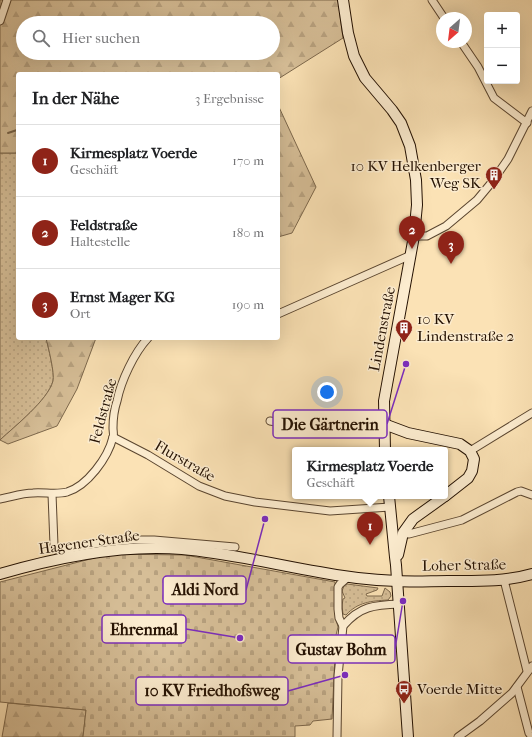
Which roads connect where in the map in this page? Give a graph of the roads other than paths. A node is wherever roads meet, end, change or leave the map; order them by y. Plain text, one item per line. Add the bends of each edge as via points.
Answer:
1 (7, 0) edge
2 (343, 0) edge
3 (432, 0) edge
4 (440, 12) edge
5 (0, 21) edge
6 (465, 48) edge
7 (532, 111) edge
8 (527, 124) junction
9 (414, 236) junction
10 (411, 255) junction
11 (280, 313) edge
12 (146, 340) edge
13 (532, 413) edge
14 (270, 421) dead end
15 (384, 424) junction
16 (408, 433) junction
17 (113, 437) junction
18 (384, 445) edge
19 (470, 451) junction
20 (52, 494) junction
21 (448, 494) edge
22 (532, 495) edge
23 (0, 499) edge
24 (389, 499) edge
25 (441, 499) edge
26 (390, 507) junction
27 (392, 529) junction
28 (403, 533) junction
29 (235, 547) dead end
30 (396, 565) junction
31 (0, 574) edge
32 (532, 574) edge
33 (348, 577) junction
34 (504, 580) junction
35 (397, 581) junction
36 (400, 604) junction
37 (343, 626) junction
38 (532, 666) edge
39 (526, 671) junction
40 (517, 687) junction
41 (337, 737) edge
42 (408, 737) edge
43 (458, 737) edge
44 (532, 737) edge

1 - 5 street
2 - 9 main road, Lindenstraße via 352,51 358,66 396,116 407,138 417,189
3 - 4 street
6 - 8 street via 494,98
7 - 8 street
8 - 9 street via 508,159 477,200 446,226 427,236
9 - 10 main road, Lindenstraße
10 - 11 street
10 - 15 main road, Lindenstraße via 385,397
12 - 17 street, Feldstraße via 119,390 114,410
13 - 19 street
14 - 15 street via 340,426
15 - 16 main road
15 - 18 main road, Lindenstraße
16 - 18 main road via 391,433
16 - 19 main road via 460,444
17 - 20 street, Feldstraße via 102,461 83,483 66,492
17 - 26 street, Flurstraße via 199,486 225,496 330,511
19 - 21 main road via 474,459 472,471 468,478
20 - 23 street, Feldstraße via 31,493
20 - 29 street via 54,545 60,551 133,540
22 - 28 street via 517,492 462,520 409,534
24 - 26 main road
25 - 28 main road via 413,519
26 - 27 main road
27 - 28 main road
27 - 30 main road
28 - 30 main road
30 - 35 main road
31 - 33 main road, Hagener Straße via 25,566 110,551 150,548 216,552
32 - 34 main road, Loher Straße
33 - 35 main road, Hagener Straße
33 - 37 street via 338,587 339,618
34 - 35 main road, Loher Straße
34 - 39 street
35 - 36 main road
36 - 37 street via 358,611
36 - 42 main road
37 - 41 street via 338,676
38 - 39 street
39 - 40 street
40 - 43 street via 480,721
40 - 44 street

